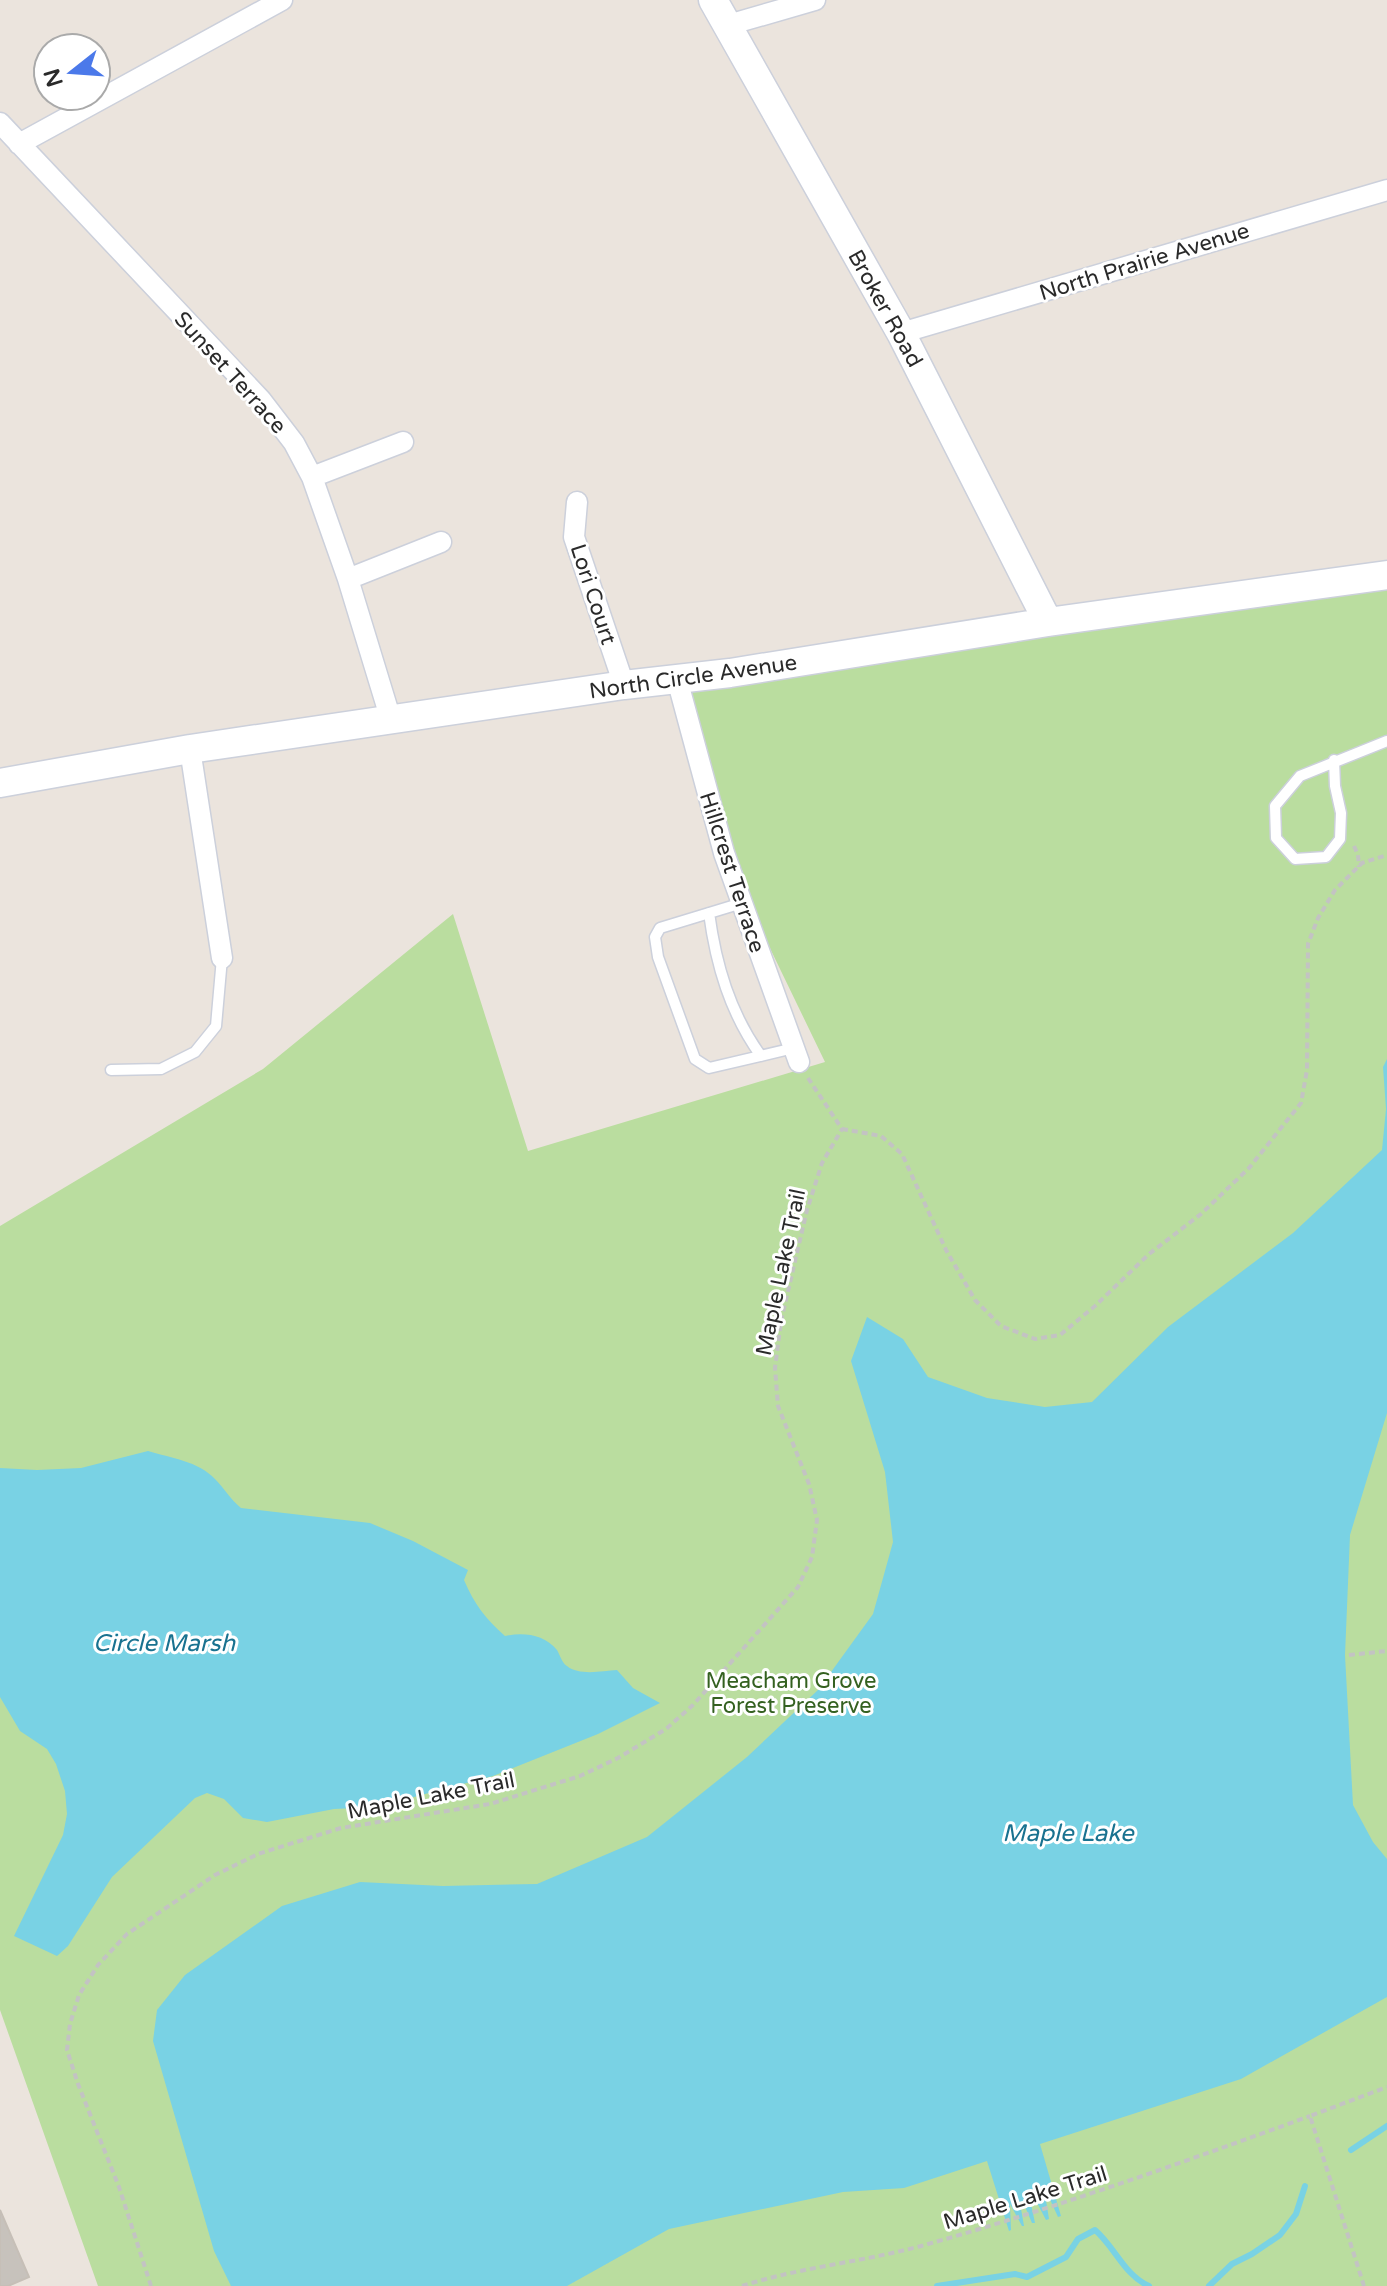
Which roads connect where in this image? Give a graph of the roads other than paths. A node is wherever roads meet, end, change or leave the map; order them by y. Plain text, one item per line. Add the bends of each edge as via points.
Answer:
1 (282, 0) edge
2 (713, 0) edge
3 (815, 0) edge
4 (728, 25) junction
5 (0, 123) edge
6 (19, 144) junction
7 (1387, 190) edge
8 (901, 333) junction
9 (403, 442) dead end
10 (312, 477) junction
11 (577, 502) dead end
12 (441, 542) dead end
13 (1387, 575) edge
14 (348, 579) junction
15 (1048, 622) junction
16 (677, 679) junction
17 (624, 685) junction
18 (391, 720) junction
19 (1387, 741) edge
20 (190, 749) junction
21 (1334, 760) junction
22 (0, 783) edge
23 (742, 903) junction
24 (709, 913) junction
25 (222, 958) joint
26 (797, 1055) joint
27 (761, 1056) junction
28 (111, 1070) dead end

1 - 6 street
2 - 4 street, Broker Road
3 - 4 street
4 - 8 street, Broker Road
5 - 6 street, Sunset Terrace
6 - 10 street, Sunset Terrace via 261,400
7 - 8 street, North Prairie Avenue
8 - 15 street, Broker Road
9 - 10 street
10 - 14 street, Sunset Terrace
11 - 17 street, Lori Court via 574,537
12 - 14 street
13 - 15 street, North Circle Avenue
14 - 18 street, Sunset Terrace
15 - 16 street, North Circle Avenue
16 - 17 street, North Circle Avenue
16 - 23 street, Hillcrest Terrace
17 - 18 street, North Circle Avenue
18 - 20 street, North Circle Avenue
19 - 21 lane
20 - 22 street, North Circle Avenue
20 - 25 street
21 - 21 lane via 1300,776 1275,806 1276,838 1295,859 1326,857 1340,839
23 - 24 lane
23 - 26 street, Hillcrest Terrace
24 - 27 lane via 714,955 725,986 742,1029
24 - 27 lane via 660,928 655,937 675,1007 695,1059 709,1068
25 - 28 lane via 216,1026 195,1052 161,1069
26 - 27 lane

